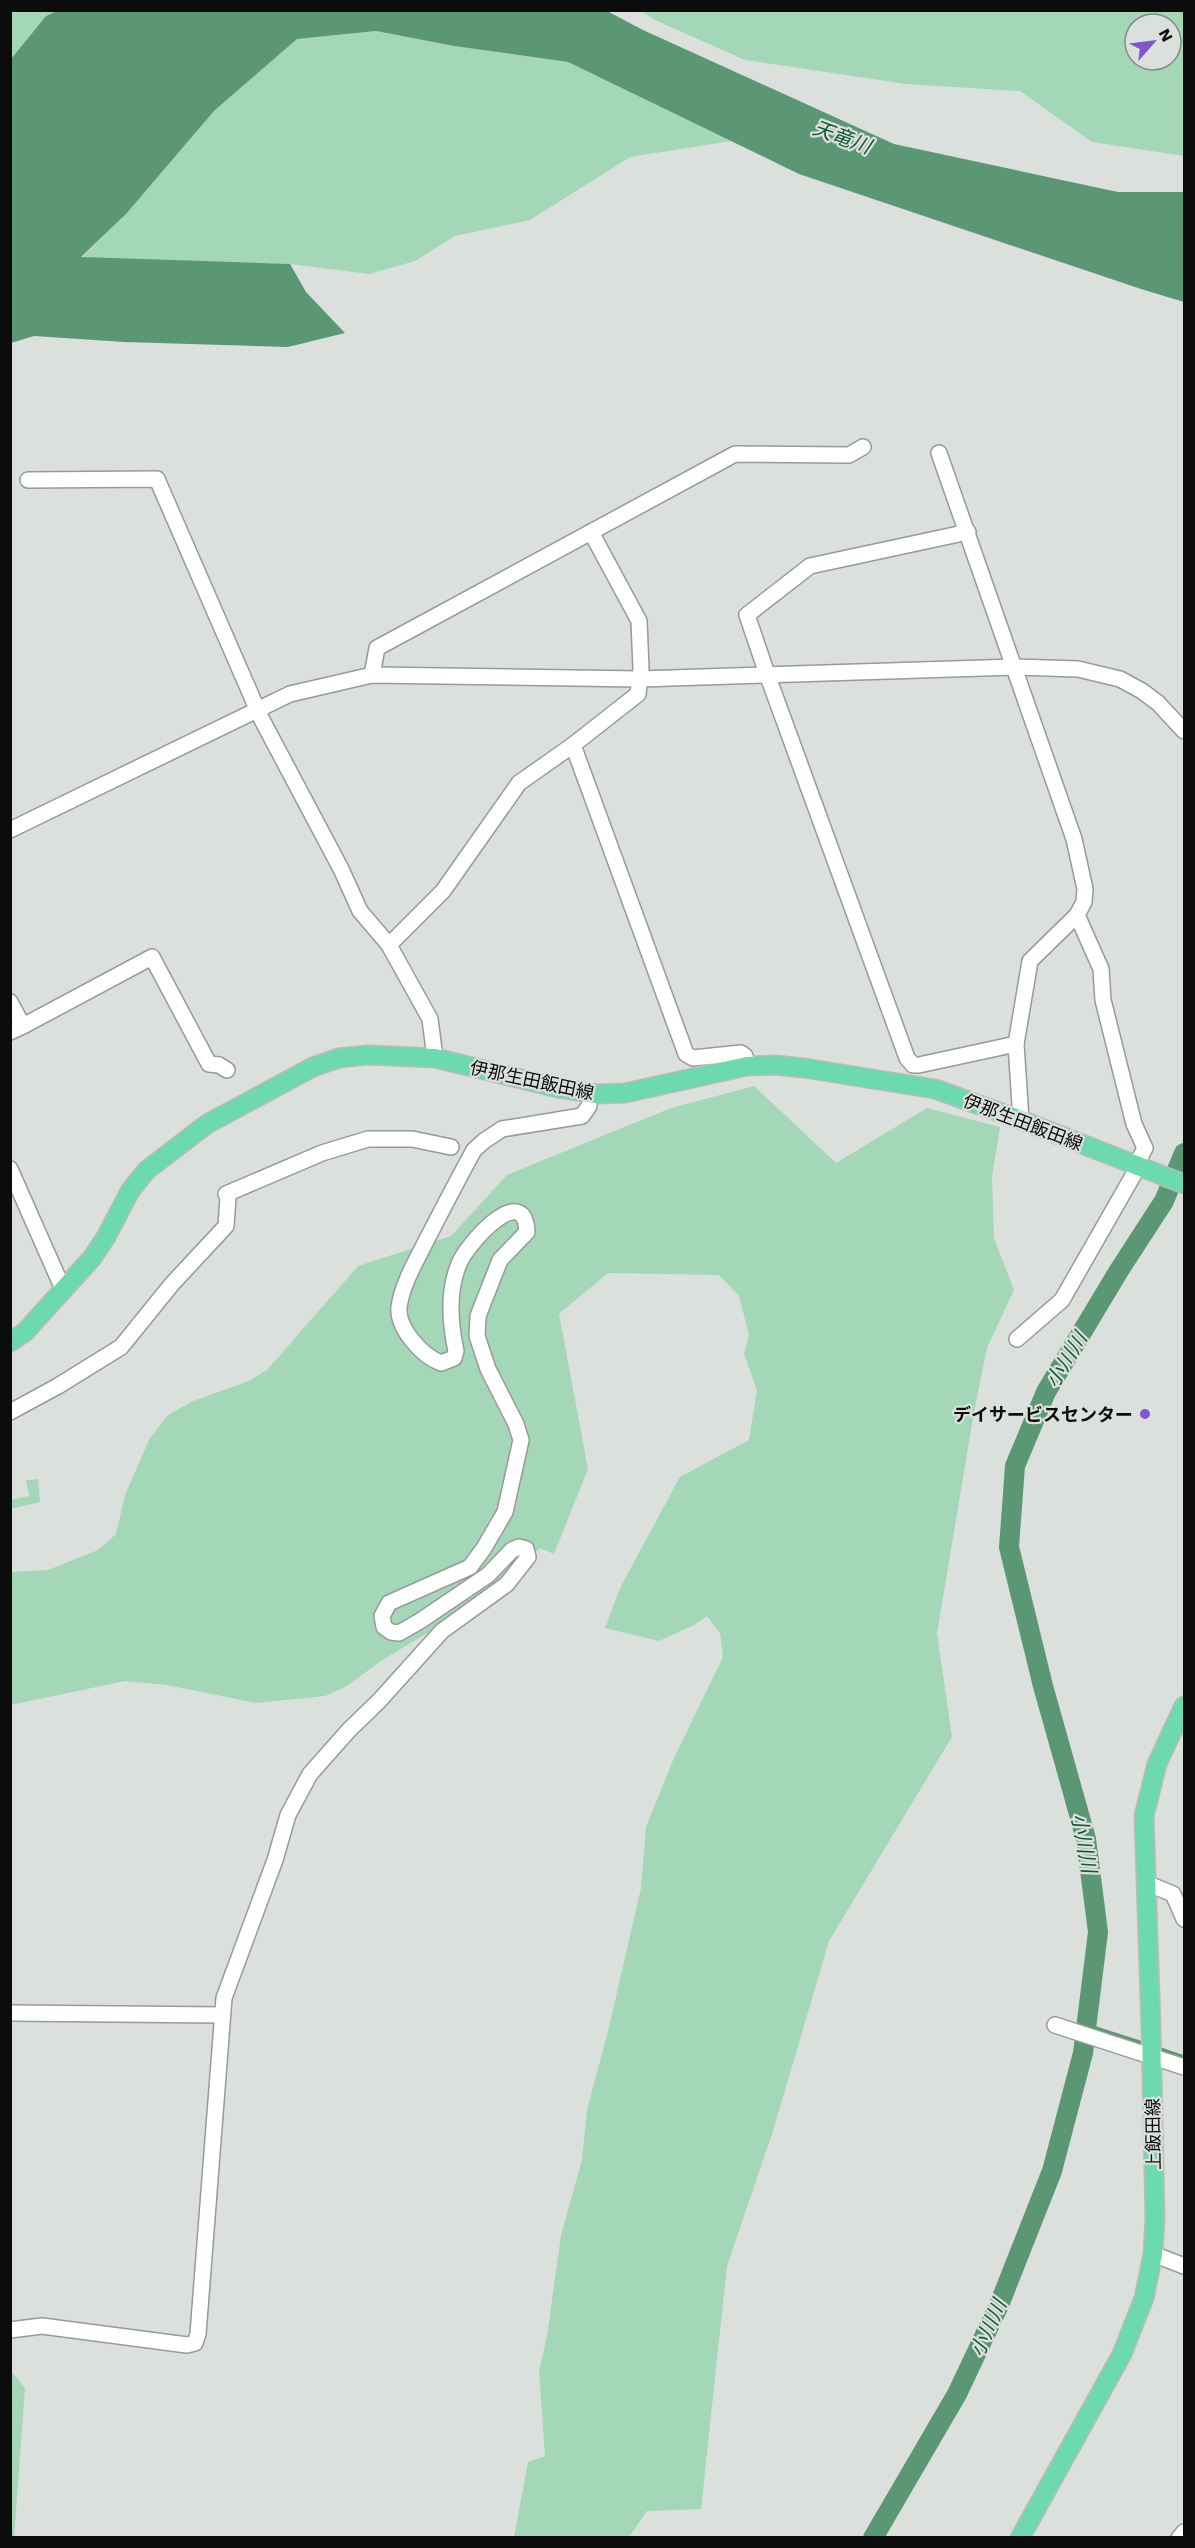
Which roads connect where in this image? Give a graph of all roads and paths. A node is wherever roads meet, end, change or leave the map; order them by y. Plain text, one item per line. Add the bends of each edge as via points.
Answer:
1 (863, 447) dead end
2 (939, 453) dead end
3 (28, 480) dead end
4 (591, 532) junction
5 (968, 532) junction
6 (1015, 667) junction
7 (766, 674) junction
8 (372, 675) junction
9 (640, 679) junction
10 (257, 710) junction
11 (1185, 731) edge
12 (573, 745) junction
13 (10, 830) edge
14 (1077, 915) junction
15 (389, 945) junction
16 (10, 1002) edge
17 (16, 1029) edge
18 (1016, 1044) junction
19 (435, 1058) junction
20 (747, 1066) junction
21 (227, 1070) dead end
22 (589, 1106) dead end
23 (1021, 1120) junction
24 (452, 1147) dead end
25 (10, 1169) edge
26 (1137, 1169) junction
27 (1185, 1184) edge
28 (63, 1289) junction
29 (1017, 1339) dead end
30 (10, 1342) edge
31 (10, 1412) edge
32 (1185, 1706) edge
33 (1146, 1883) junction
34 (1185, 1919) edge
35 (10, 2013) edge
36 (222, 2015) junction
37 (1058, 2026) dead end
38 (1151, 2054) junction
39 (1185, 2067) edge
40 (1153, 2254) junction
41 (1185, 2266) edge
42 (10, 2330) edge
43 (1185, 2532) edge
44 (1020, 2538) edge
45 (1179, 2538) edge

1 - 4 street via 849,455 735,454
2 - 5 street
3 - 10 street via 157,479
4 - 8 street via 377,648
4 - 9 street via 639,621
5 - 6 street
5 - 7 street via 810,566 747,615
6 - 7 street
6 - 11 street via 1078,669 1120,679 1158,703
6 - 14 street via 1074,839 1085,889
7 - 9 street
7 - 18 street via 907,1058 913,1065 919,1065
8 - 9 street
8 - 10 street via 290,694
9 - 12 street via 638,694
10 - 13 street
10 - 15 street via 360,911
12 - 15 street via 519,783 443,891
12 - 20 street via 686,1054 693,1058 741,1053
14 - 18 street via 1030,961
14 - 26 street via 1101,969 1103,999 1134,1124 1145,1148
15 - 19 street via 430,1019
16 - 17 street
17 - 21 street via 152,957 209,1064
18 - 23 street
19 - 20 main road, 伊那生田飯田線 via 597,1094 625,1093
19 - 28 main road, 伊那生田飯田線 via 339,1058 313,1067 207,1124 147,1170 130,1191 92,1258
20 - 23 main road, 伊那生田飯田線 via 804,1068 935,1089
22 - 36 street via 582,1116 502,1129 474,1150 414,1266 399,1309 407,1332 431,1359 441,1363 454,1358 450,1299 459,1264 470,1245 489,1226 506,1213 521,1213 526,1232 500,1260 478,1316 477,1336 488,1369 521,1440 505,1512 470,1567 389,1603 382,1616 384,1627 399,1633 420,1621 488,1575 519,1546 526,1549 528,1557 507,1584 442,1631 310,1774 288,1815 224,1998
23 - 26 main road, 伊那生田飯田線
24 - 31 street via 412,1139 368,1139 322,1153 226,1194 225,1226 121,1347
25 - 28 street
26 - 27 main road, 伊那生田飯田線
26 - 29 street via 1062,1300
28 - 30 main road, 伊那生田飯田線 via 25,1332
32 - 33 main road, 上飯田線 via 1168,1736 1150,1785 1144,1816
33 - 34 street via 1173,1894
33 - 38 main road, 上飯田線
35 - 36 street
36 - 42 street via 195,2343 42,2326
37 - 38 street
38 - 39 street
38 - 40 main road, 上飯田線
40 - 41 street
40 - 44 main road, 上飯田線 via 1144,2298 1122,2354
43 - 45 street

